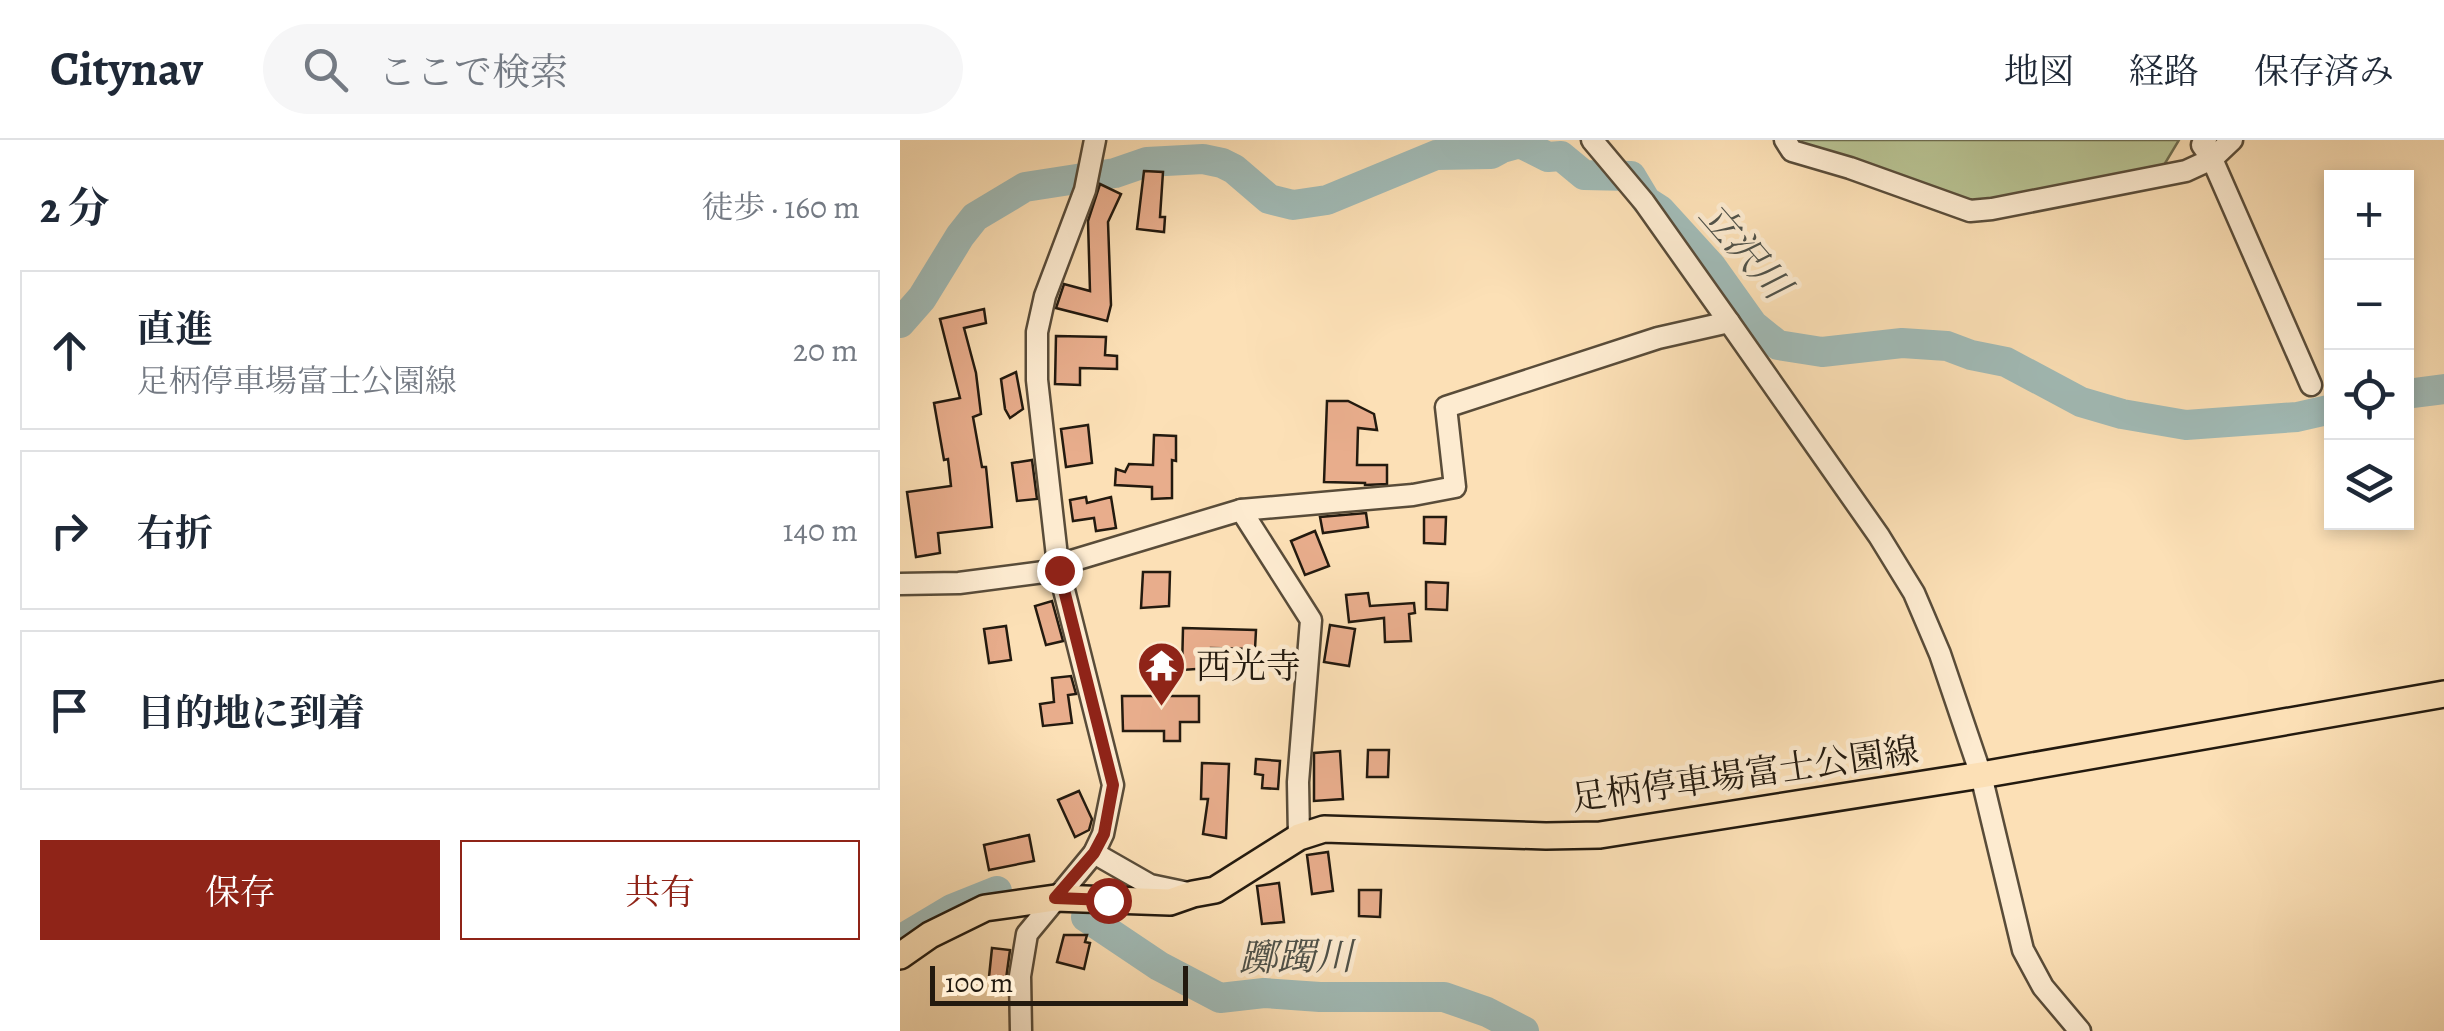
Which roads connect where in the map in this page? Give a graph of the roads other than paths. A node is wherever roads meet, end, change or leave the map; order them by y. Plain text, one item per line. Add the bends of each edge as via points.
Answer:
1 (1592, 140) edge
2 (1784, 140) edge
3 (2232, 140) edge
4 (1093, 145) edge
5 (2209, 150) edge
6 (1729, 322) junction
7 (2311, 385) dead end
8 (1241, 510) junction
9 (1059, 567) junction
10 (900, 584) edge
11 (2444, 694) edge
12 (1981, 775) junction
13 (1299, 837) junction
14 (1094, 853) junction
15 (1193, 894) junction
16 (1055, 898) junction
17 (900, 956) edge
18 (1021, 1031) edge
19 (2080, 1031) edge

1 - 6 street
2 - 5 street via 1792,152 1970,211 2186,171
3 - 5 street
4 - 9 street via 1085,190 1036,332
5 - 7 street
6 - 8 street via 1658,338 1446,408 1455,487
6 - 12 street via 1914,593
8 - 9 street
8 - 13 street via 1311,620
9 - 10 street via 958,583
9 - 14 street via 1113,785
11 - 12 main road, 足柄停車場富士公園線
12 - 13 main road, 足柄停車場富士公園線 via 1600,835 1324,830
12 - 19 street via 2023,950
13 - 15 main road, 足柄停車場富士公園線 via 1216,890
14 - 15 street via 1150,884
14 - 16 street
15 - 16 main road, 足柄停車場富士公園線 via 1170,902
16 - 17 main road, 足柄停車場富士公園線 via 984,908
16 - 18 street via 1027,934

